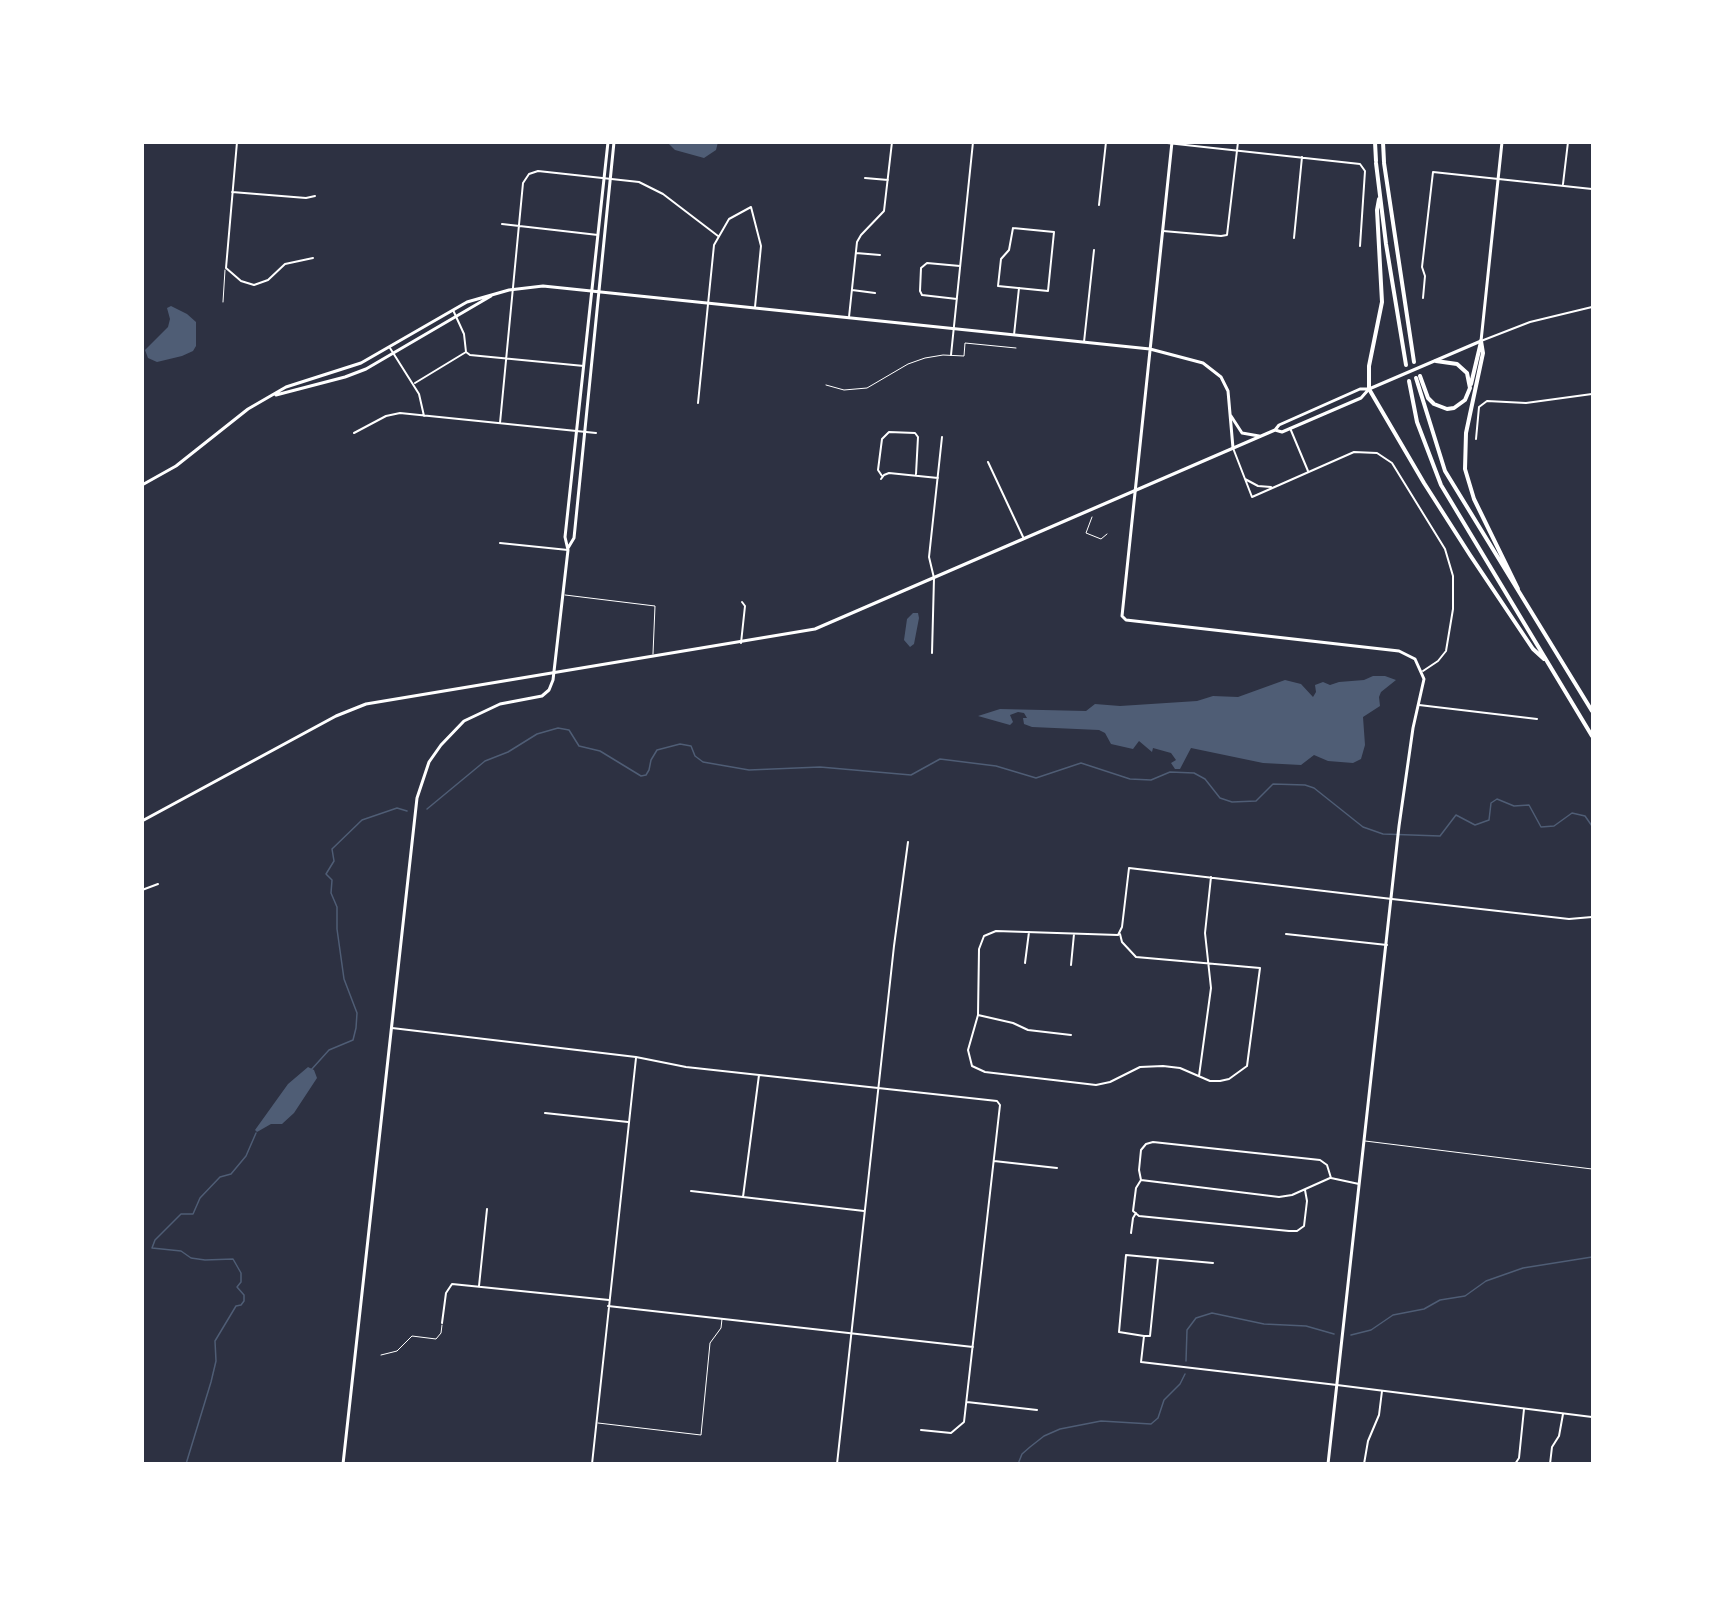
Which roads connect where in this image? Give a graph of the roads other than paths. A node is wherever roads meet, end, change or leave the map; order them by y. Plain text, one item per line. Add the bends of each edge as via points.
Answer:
1 (237, 142) edge
2 (403, 142) edge
3 (410, 142) edge
4 (608, 142) edge
5 (614, 142) edge
6 (892, 142) edge
7 (973, 142) edge
8 (1106, 142) edge
9 (1158, 142) edge
10 (1238, 142) edge
11 (1375, 142) edge
12 (1383, 142) edge
13 (1502, 142) edge
14 (1568, 142) edge
15 (1172, 143) edge
16 (1237, 151) junction
17 (1302, 158) junction
18 (604, 178) junction
19 (611, 178) junction
20 (865, 178) dead end
21 (1498, 179) junction
22 (888, 180) junction
23 (1563, 186) junction
24 (1593, 189) edge
25 (232, 192) junction
26 (315, 195) dead end
27 (1379, 199) junction
28 (1099, 205) dead end
29 (502, 224) dead end
30 (519, 226) junction
31 (1163, 231) junction
32 (598, 235) junction
33 (718, 236) junction
34 (1294, 238) dead end
35 (1360, 246) dead end
36 (1094, 250) dead end
37 (855, 253) junction
38 (880, 255) dead end
39 (313, 258) dead end
40 (960, 266) junction
41 (226, 268) junction
42 (1018, 288) junction
43 (513, 290) junction
44 (592, 290) junction
45 (852, 290) junction
46 (599, 291) junction
47 (875, 293) dead end
48 (494, 294) junction
49 (1423, 298) dead end
50 (957, 299) junction
51 (223, 302) dead end
52 (708, 302) junction
53 (754, 307) junction
54 (1593, 307) edge
55 (453, 310) junction
56 (456, 316) junction
57 (849, 317) junction
58 (954, 328) junction
59 (1014, 334) junction
60 (1481, 341) junction
61 (1084, 342) junction
62 (390, 348) junction
63 (1016, 348) dead end
64 (1150, 349) junction
65 (466, 352) junction
66 (393, 353) junction
67 (951, 355) junction
68 (506, 358) junction
69 (1434, 361) junction
70 (1414, 362) dead end
71 (1406, 365) dead end
72 (584, 366) junction
73 (1408, 381) dead end
74 (414, 384) junction
75 (826, 386) dead end
76 (1470, 388) junction
77 (1369, 389) junction
78 (1593, 394) edge
79 (274, 395) junction
80 (698, 403) dead end
81 (424, 416) junction
82 (1231, 416) junction
83 (500, 423) junction
84 (1290, 428) junction
85 (1275, 430) junction
86 (577, 431) junction
87 (585, 432) junction
88 (354, 433) dead end
89 (596, 433) dead end
90 (1261, 436) junction
91 (942, 437) dead end
92 (1476, 439) dead end
93 (1233, 448) junction
94 (988, 462) dead end
95 (1308, 471) junction
96 (916, 474) junction
97 (938, 478) junction
98 (1244, 478) junction
99 (142, 485) edge
100 (1274, 488) junction
101 (1135, 491) junction
102 (1092, 517) dead end
103 (1107, 534) dead end
104 (1024, 539) junction
105 (500, 543) dead end
106 (568, 550) junction
107 (934, 578) junction
108 (1519, 592) junction
109 (563, 595) junction
110 (742, 602) dead end
111 (741, 643) junction
112 (932, 653) dead end
113 (653, 657) junction
114 (1544, 659) junction
115 (1423, 671) junction
116 (554, 673) junction
117 (1419, 705) junction
118 (1593, 711) edge
119 (1537, 719) dead end
120 (1593, 736) edge
121 (142, 821) edge
122 (908, 842) dead end
123 (1211, 877) junction
124 (158, 884) dead end
125 (142, 890) edge
126 (1392, 899) junction
127 (1593, 917) edge
128 (1029, 932) junction
129 (1074, 934) junction
130 (1120, 934) junction
131 (1286, 934) dead end
132 (1386, 945) junction
133 (1209, 962) junction
134 (1025, 963) dead end
135 (1071, 965) dead end
136 (978, 1015) junction
137 (391, 1028) junction
138 (1071, 1035) dead end
139 (636, 1057) junction
140 (759, 1075) junction
141 (1199, 1076) junction
142 (878, 1087) junction
143 (545, 1113) dead end
144 (628, 1122) junction
145 (1364, 1141) junction
146 (994, 1161) junction
147 (1057, 1168) dead end
148 (1593, 1169) edge
149 (1331, 1178) junction
150 (1141, 1179) junction
151 (1360, 1184) junction
152 (1305, 1190) junction
153 (691, 1191) dead end
154 (743, 1197) junction
155 (487, 1209) dead end
156 (864, 1211) junction
157 (1136, 1213) junction
158 (1131, 1233) dead end
159 (1158, 1258) junction
160 (1214, 1263) dead end
161 (479, 1286) junction
162 (609, 1300) junction
163 (608, 1306) junction
164 (722, 1319) junction
165 (442, 1323) joint
166 (851, 1334) junction
167 (1144, 1336) junction
168 (974, 1347) junction
169 (381, 1354) dead end
170 (1337, 1384) junction
171 (1383, 1390) junction
172 (967, 1402) junction
173 (1524, 1408) junction
174 (1037, 1410) dead end
175 (1563, 1414) junction
176 (1593, 1417) edge
177 (596, 1423) junction
178 (921, 1430) dead end
179 (343, 1464) edge
180 (592, 1464) edge
181 (837, 1464) edge
182 (1328, 1464) edge
183 (1364, 1464) edge
184 (1515, 1464) edge
185 (1550, 1464) edge

1 - 25 street
2 - 3 street
4 - 18 main road
5 - 19 main road
6 - 22 street
7 - 40 street
8 - 28 street
9 - 15 street
10 - 16 street
11 - 27 highway
12 - 70 highway
13 - 21 main road
14 - 23 street
15 - 16 street
15 - 31 main road
16 - 17 street
16 - 31 street via 1228,231 1221,237
17 - 34 street
17 - 35 street via 1356,163 1365,171
18 - 19 street
18 - 30 street via 538,171 529,174 523,183
18 - 32 main road
19 - 33 street via 635,181 655,190
19 - 46 main road
20 - 22 street
21 - 23 street
21 - 49 street via 1433,172 1422,267
21 - 60 main road
22 - 37 street via 884,211 861,235
23 - 24 street
25 - 26 street via 306,198
25 - 41 street
27 - 71 highway
27 - 77 highway via 1382,302 1369,366
29 - 30 street
30 - 32 street
30 - 43 street
31 - 64 main road
32 - 44 main road
33 - 52 street
33 - 53 street via 732,217 751,207 761,249
36 - 61 street
37 - 38 street
37 - 45 street
39 - 41 street via 285,264 268,280 254,285 241,281
40 - 50 street
40 - 50 street via 927,263 921,268 922,295
41 - 51 lane
42 - 42 street via 1048,291 1054,232 1013,228 1009,250 1001,259 998,286
42 - 59 street
43 - 44 main road via 543,286
43 - 48 main road
43 - 68 street
44 - 46 main road
44 - 72 main road
45 - 47 street
45 - 57 street
46 - 52 main road
46 - 87 main road
48 - 55 main road
48 - 56 main road
50 - 58 street
52 - 53 main road
52 - 80 street
53 - 57 main road
54 - 60 street via 1530,322
55 - 56 street
55 - 62 main road
56 - 65 street
56 - 66 main road
57 - 58 main road
58 - 59 main road
58 - 67 street
59 - 61 main road
60 - 69 main road
60 - 76 highway
60 - 108 highway via 1483,353 1465,442 1465,469 1474,499
61 - 64 main road
62 - 66 street
62 - 79 main road via 361,363 286,387
63 - 67 lane via 965,343 964,356
64 - 82 main road via 1212,368 1227,388
64 - 101 main road
65 - 68 street
65 - 74 street
66 - 74 street
66 - 79 main road via 345,377
67 - 75 lane via 908,364 867,388 844,390
68 - 72 street
68 - 83 street
69 - 76 highway via 1460,366 1468,376
69 - 77 main road
72 - 86 main road
73 - 114 highway via 1441,485
74 - 81 street
76 - 108 highway via 1460,405 1447,410 1428,398 1418,377 1444,471
77 - 84 main road via 1361,398
77 - 85 main road via 1350,394
77 - 114 highway via 1464,546 1533,649
78 - 92 street via 1526,403 1487,401 1479,407
79 - 99 main road via 248,410 176,466
81 - 83 street
81 - 88 street via 393,413
82 - 90 main road via 1243,434
82 - 93 main road
83 - 86 street
84 - 85 main road
84 - 95 street
85 - 90 main road
86 - 87 street
86 - 106 main road via 565,537
87 - 89 street
87 - 106 main road via 574,538
90 - 93 main road
91 - 97 street
93 - 98 street
93 - 101 main road
94 - 104 street
95 - 100 street
95 - 115 street via 1354,452 1383,456 1395,466 1440,540 1453,576 1452,620 1446,651
96 - 96 street via 889,473 882,478 878,470 882,439 889,432 918,435
96 - 97 street
97 - 107 street via 929,557
98 - 100 street via 1258,486
98 - 100 street via 1252,497
101 - 104 main road
101 - 115 main road via 1123,618 1399,651 1412,656
102 - 103 lane via 1086,533 1101,539
104 - 107 main road
105 - 106 street
106 - 109 main road
107 - 111 main road via 815,629
107 - 112 street
108 - 118 highway
109 - 113 lane via 656,606
109 - 116 main road
110 - 111 street via 745,606
111 - 113 main road
113 - 116 main road
114 - 120 highway
115 - 117 main road
116 - 121 main road via 353,708
116 - 137 main road via 549,690 542,696 500,704 464,720 429,762 417,798
117 - 119 street
117 - 126 main road via 1399,826
122 - 142 street
123 - 126 street
123 - 130 street via 1129,868
123 - 133 street via 1205,933
124 - 125 street
126 - 127 street via 1569,919
126 - 132 main road
128 - 129 street
128 - 134 street
128 - 136 street via 996,931 982,940
129 - 130 street
129 - 135 street
130 - 133 street via 1136,957
131 - 132 street
132 - 145 main road
133 - 141 street via 1211,988
133 - 141 street via 1260,968 1247,1066 1229,1079 1210,1081
136 - 138 street via 1028,1030
136 - 141 street via 968,1056 972,1066 985,1072 1096,1085 1140,1067 1180,1068
137 - 139 street
137 - 179 main road
139 - 140 street
139 - 144 street
140 - 142 street
140 - 154 street
142 - 146 street via 997,1101 1000,1105
142 - 156 street
143 - 144 street
144 - 162 street
145 - 148 lane
145 - 151 main road
146 - 147 street
146 - 168 street
149 - 150 street via 1327,1165 1320,1160 1153,1142 1141,1150
149 - 151 street
149 - 152 street
150 - 152 street via 1279,1197
150 - 157 street via 1136,1188
151 - 170 main road
152 - 157 street via 1304,1226 1297,1232
153 - 154 street
154 - 156 street
155 - 161 street
156 - 166 street
157 - 158 street
159 - 160 street
159 - 167 street via 1150,1336
159 - 167 street via 1126,1255 1119,1332
161 - 162 street
161 - 165 street via 448,1287
162 - 163 street
163 - 164 street
163 - 177 street
164 - 166 street
164 - 177 lane via 721,1328 710,1343 701,1435
165 - 169 lane via 436,1339 411,1336 397,1351
166 - 168 street
166 - 181 street
167 - 170 street via 1141,1362
168 - 172 street
170 - 171 street
170 - 182 main road
171 - 173 street
171 - 183 street
172 - 174 street
172 - 178 street via 964,1422 958,1429 951,1433
173 - 175 street
173 - 184 street
175 - 176 street
175 - 185 street
177 - 180 street

